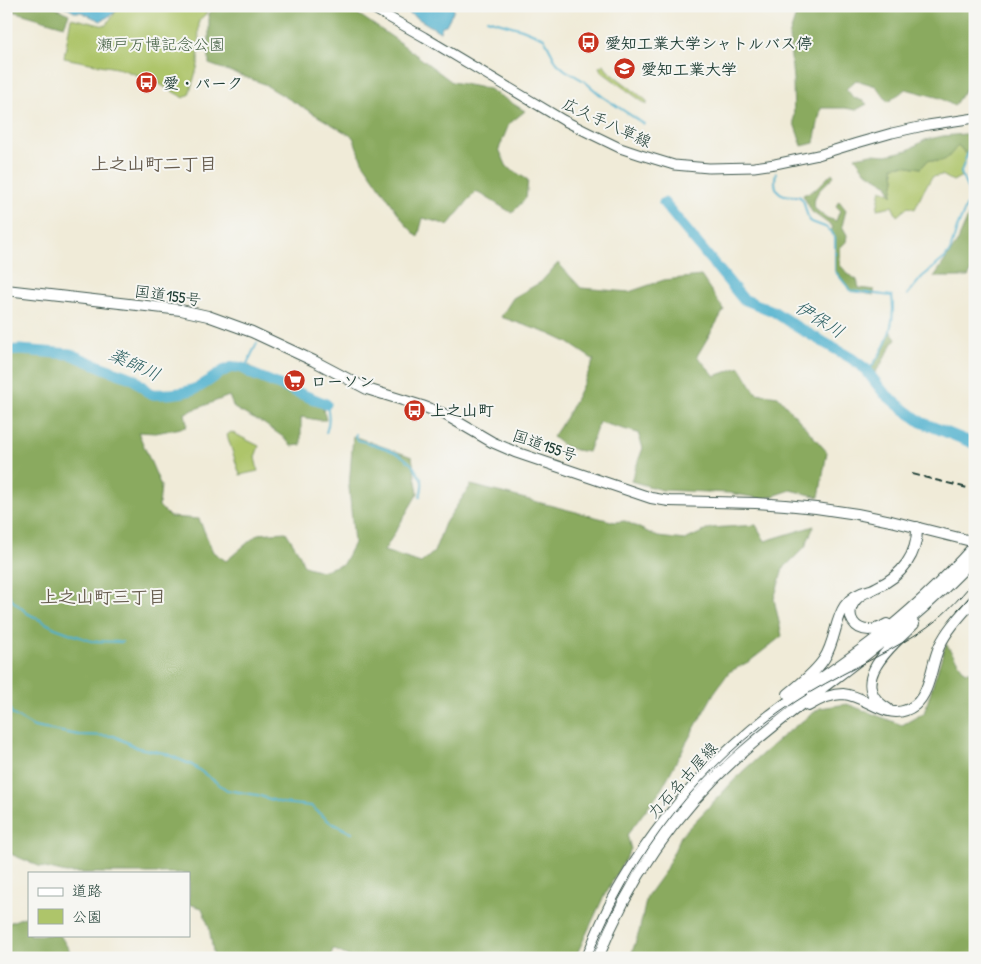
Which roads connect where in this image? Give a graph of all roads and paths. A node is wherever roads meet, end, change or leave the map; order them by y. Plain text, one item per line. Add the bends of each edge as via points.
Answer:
1 (369, 6) edge
2 (975, 118) edge
3 (6, 290) edge
4 (917, 527) junction
5 (975, 543) edge
6 (971, 559) edge
7 (870, 590) junction
8 (975, 599) edge
9 (900, 618) junction
10 (847, 665) junction
11 (793, 711) junction
12 (899, 712) junction
13 (728, 752) junction
14 (618, 912) junction
15 (587, 958) edge
16 (598, 958) edge
17 (602, 958) edge

1 - 2 main road, 広久手八草線 via 580,129 620,148 674,165 709,168 776,164 892,133
3 - 4 main road, 国道155号 via 181,310 208,316 265,338 367,389 444,414 515,452 651,498 801,507
4 - 5 main road, 国道155号
4 - 7 main road via 914,549 905,566 894,577
5 - 6 main road
6 - 9 main road
6 - 10 main road via 915,615
6 - 12 main road via 883,655 874,669 871,682 874,694 882,705
7 - 9 main road via 861,594 851,607 851,618 856,626 871,630
7 - 13 main road via 851,598 843,608 827,654 818,666 764,714
8 - 12 main road via 944,636 921,698 912,707
9 - 10 main road
10 - 11 main road, 力石名古屋線
10 - 13 main road, 力石名古屋線 via 767,717
11 - 12 main road via 802,710 824,698 845,694 881,710
11 - 14 main road, 力石名古屋線 via 699,794 653,853
13 - 15 main road, 力石名古屋線 via 679,802 646,846 622,883
14 - 16 main road, 力石名古屋線
14 - 17 main road

